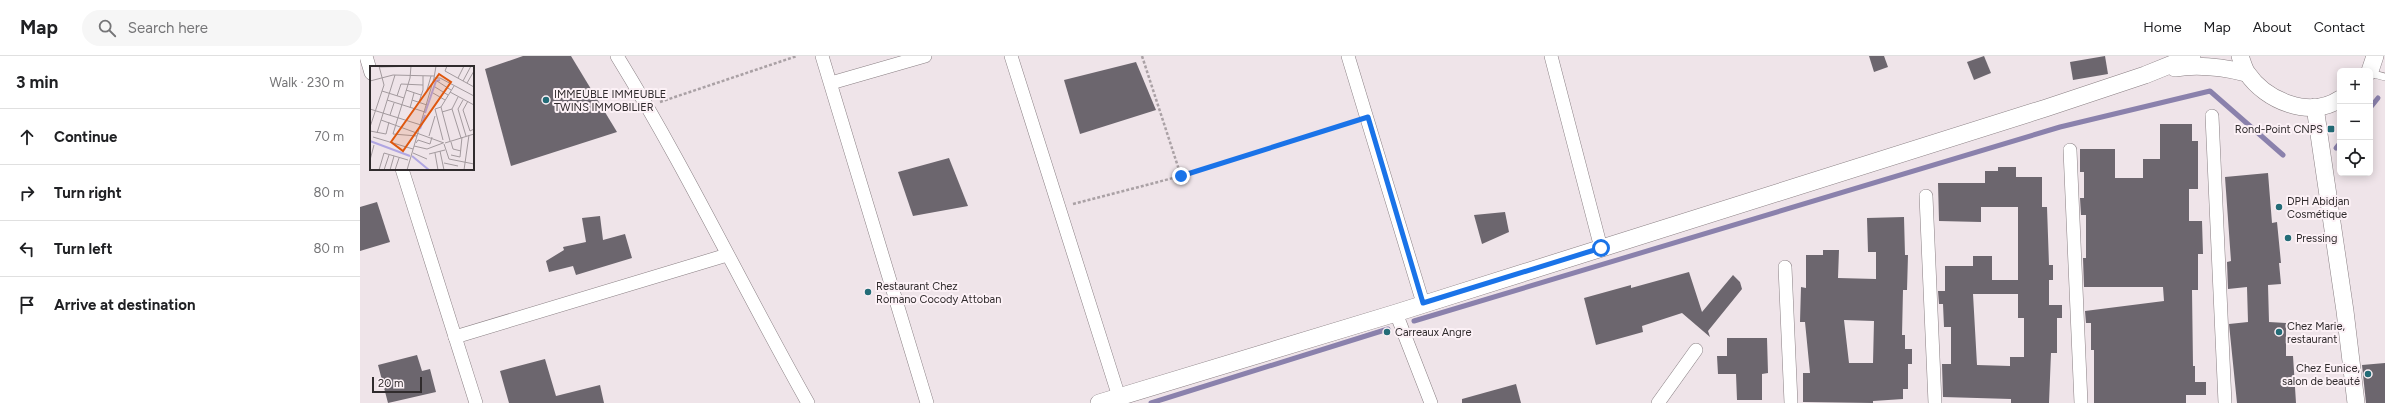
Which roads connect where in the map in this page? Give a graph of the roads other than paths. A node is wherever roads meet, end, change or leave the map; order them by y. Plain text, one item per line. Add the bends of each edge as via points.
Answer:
1 (366, 56) edge
2 (617, 56) edge
3 (822, 56) edge
4 (925, 56) edge
5 (1011, 56) edge
6 (1348, 56) edge
7 (1551, 56) edge
8 (2192, 56) edge
9 (2240, 56) edge
10 (2376, 56) edge
11 (2372, 68) edge
12 (370, 70) edge
13 (2246, 73) junction
14 (2373, 73) edge
15 (2145, 75) junction
16 (2385, 77) edge
17 (832, 83) junction
18 (2337, 100) edge
19 (2315, 107) junction
20 (2212, 116) dead end
21 (2070, 150) dead end
22 (402, 170) edge
23 (1926, 196) dead end
24 (1601, 248) junction
25 (727, 255) junction
26 (1785, 267) dead end
27 (1423, 303) junction
28 (1396, 312) junction
29 (455, 337) junction
30 (1696, 350) dead end
31 (1119, 397) junction
32 (476, 403) edge
33 (808, 403) edge
34 (927, 403) edge
35 (1099, 403) edge
36 (1431, 403) edge
37 (1658, 403) edge
38 (1791, 403) edge
39 (1935, 403) edge
40 (2081, 403) edge
41 (2225, 403) edge
42 (2356, 403) edge

1 - 12 street
2 - 25 street via 648,106
3 - 17 street
4 - 17 street
5 - 31 street
6 - 27 street
7 - 24 street
8 - 15 street
9 - 13 street
10 - 11 street
13 - 15 street via 2224,67 2203,66 2176,68
13 - 19 street via 2264,93 2288,104
14 - 16 lane
15 - 24 street
17 - 34 street
18 - 19 street
19 - 42 street
20 - 41 street
21 - 40 street
22 - 29 street
23 - 39 street
24 - 27 street
25 - 29 street
25 - 33 street
26 - 38 street
27 - 28 street
28 - 31 street
28 - 36 street
29 - 32 street
30 - 37 street
31 - 35 street

